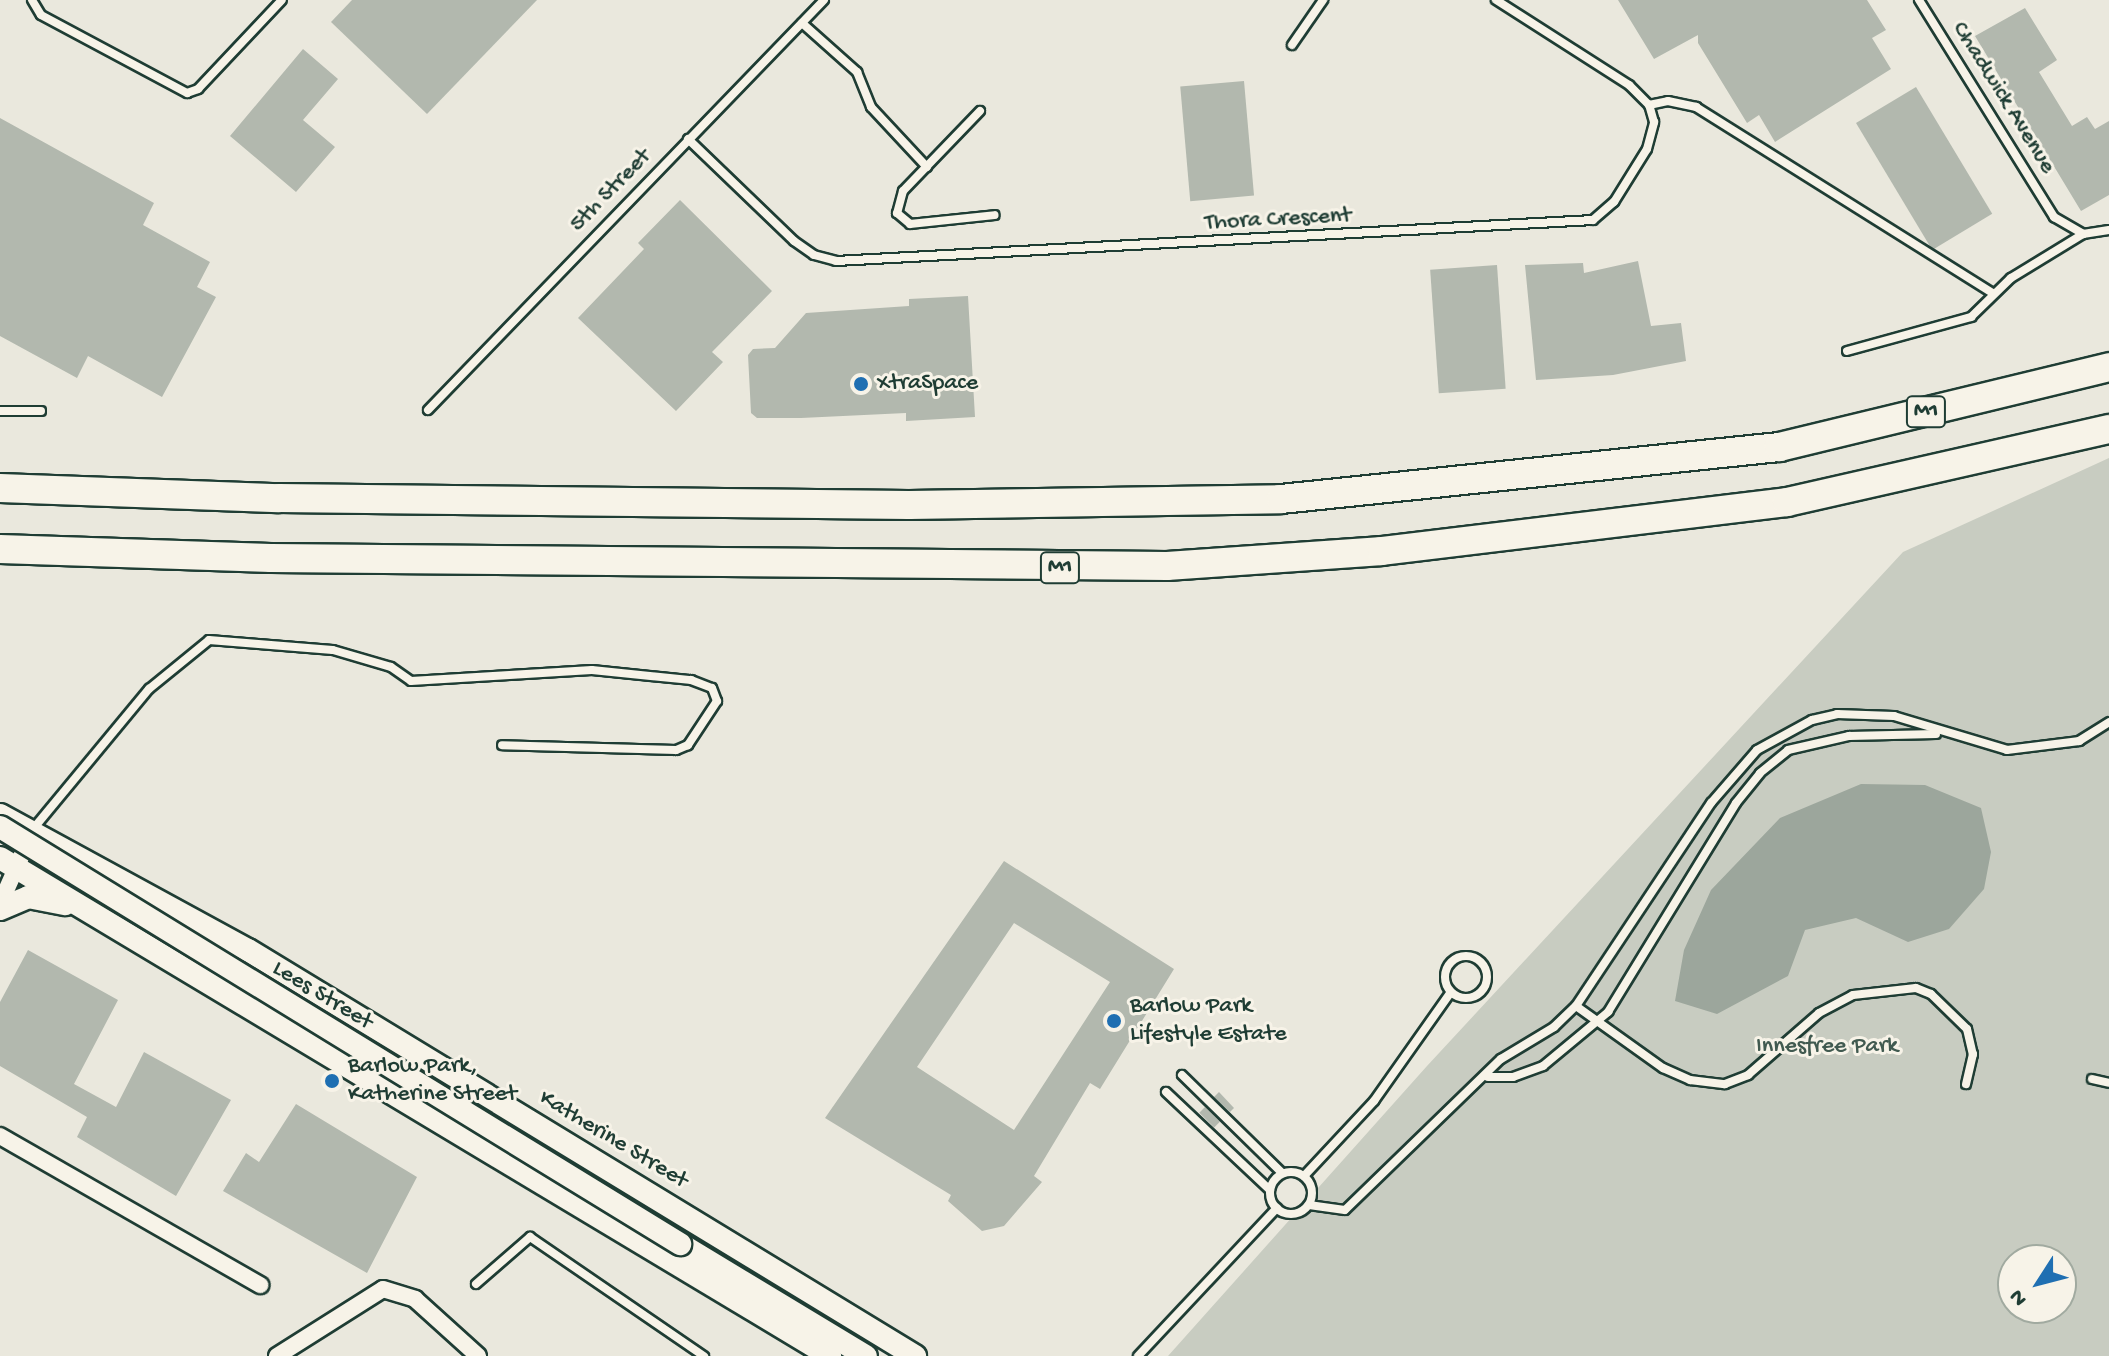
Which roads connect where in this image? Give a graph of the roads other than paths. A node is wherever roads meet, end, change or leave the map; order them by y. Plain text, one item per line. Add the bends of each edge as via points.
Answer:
1 (32, 0) edge
2 (268, 0) edge
3 (824, 0) edge
4 (1323, 0) edge
5 (1496, 0) edge
6 (1919, 0) edge
7 (279, 3) edge
8 (802, 23) junction
9 (1292, 45) dead end
10 (1649, 105) junction
11 (980, 111) dead end
12 (688, 139) junction
13 (927, 167) junction
14 (995, 215) dead end
15 (2109, 230) edge
16 (2083, 234) junction
17 (1993, 293) junction
18 (1847, 351) dead end
19 (2109, 365) edge
20 (428, 410) dead end
21 (0, 411) edge
22 (41, 411) dead end
23 (2109, 429) edge
24 (0, 488) edge
25 (0, 549) edge
26 (2109, 722) edge
27 (1940, 734) junction
28 (502, 745) dead end
29 (3, 820) edge
30 (33, 829) junction
31 (0, 851) edge
32 (10, 863) edge
33 (0, 907) edge
34 (100, 917) junction
35 (1451, 992) junction
36 (1576, 1006) junction
37 (1597, 1022) junction
38 (1182, 1075) dead end
39 (1488, 1077) junction
40 (2092, 1079) dead end
41 (2109, 1083) edge
42 (1966, 1084) dead end
43 (1166, 1092) dead end
44 (0, 1136) edge
45 (1282, 1173) junction
46 (1304, 1176) junction
47 (1270, 1190) junction
48 (1309, 1205) junction
49 (1277, 1208) junction
50 (476, 1284) dead end
51 (260, 1285) dead end
52 (277, 1356) edge
53 (478, 1356) edge
54 (704, 1356) edge
55 (830, 1356) edge
56 (866, 1356) edge
57 (915, 1356) edge
58 (1138, 1356) edge

1 - 7 lane via 41,15 187,93 198,89
2 - 7 lane
3 - 8 lane, 5th Street
4 - 9 lane
5 - 10 lane via 1629,85
6 - 16 lane, Chadwick Avenue via 2054,217
8 - 12 lane, 5th Street
8 - 13 lane via 857,72 871,107
10 - 12 lane, Thora Crescent via 1654,122 1647,149 1605,212 1580,224 859,262 814,255 794,241
10 - 17 lane via 1668,101 1696,107
11 - 13 lane
12 - 20 lane, 5th Street
13 - 14 lane via 898,199 902,221
15 - 16 lane
16 - 17 lane
17 - 18 lane via 1965,320
19 - 24 highway, M1 via 1779,447 1281,499 909,505 279,498
21 - 22 lane
23 - 25 highway, M1 via 1787,502 1382,551 1167,566 367,559
26 - 27 lane via 2079,741 2039,749 2007,750
27 - 36 lane via 1894,716 1837,714 1812,720 1757,750 1711,803
27 - 37 lane via 1816,741 1788,750 1760,773
28 - 30 lane via 676,750 688,745 717,701 712,688 691,680 592,670 411,681 391,667 333,650 209,640 149,689
29 - 30 main road, Katherine Street
29 - 31 street
29 - 56 main road, Lees Street, bridge
30 - 32 street
30 - 57 main road, Katherine Street via 248,950
32 - 33 street
32 - 34 main road
33 - 34 main road via 39,897
34 - 55 main road
35 - 35 lane via 1445,981 1450,962 1463,955 1476,958 1487,975 1483,989 1464,998
35 - 46 lane via 1374,1101
36 - 37 lane
36 - 39 lane via 1554,1027 1501,1059
37 - 39 lane via 1543,1066 1513,1077
37 - 42 lane via 1663,1068 1690,1080 1725,1084 1748,1075 1819,1013 1853,995 1916,988 1940,1001 1967,1029 1973,1054
38 - 45 lane
39 - 48 lane via 1345,1210
40 - 41 lane
43 - 47 lane
44 - 51 street
45 - 46 lane
45 - 47 lane
46 - 48 lane via 1313,1191
47 - 49 lane
48 - 49 lane via 1290,1214
49 - 58 lane
50 - 54 lane via 530,1237
52 - 53 street via 383,1289 415,1299

